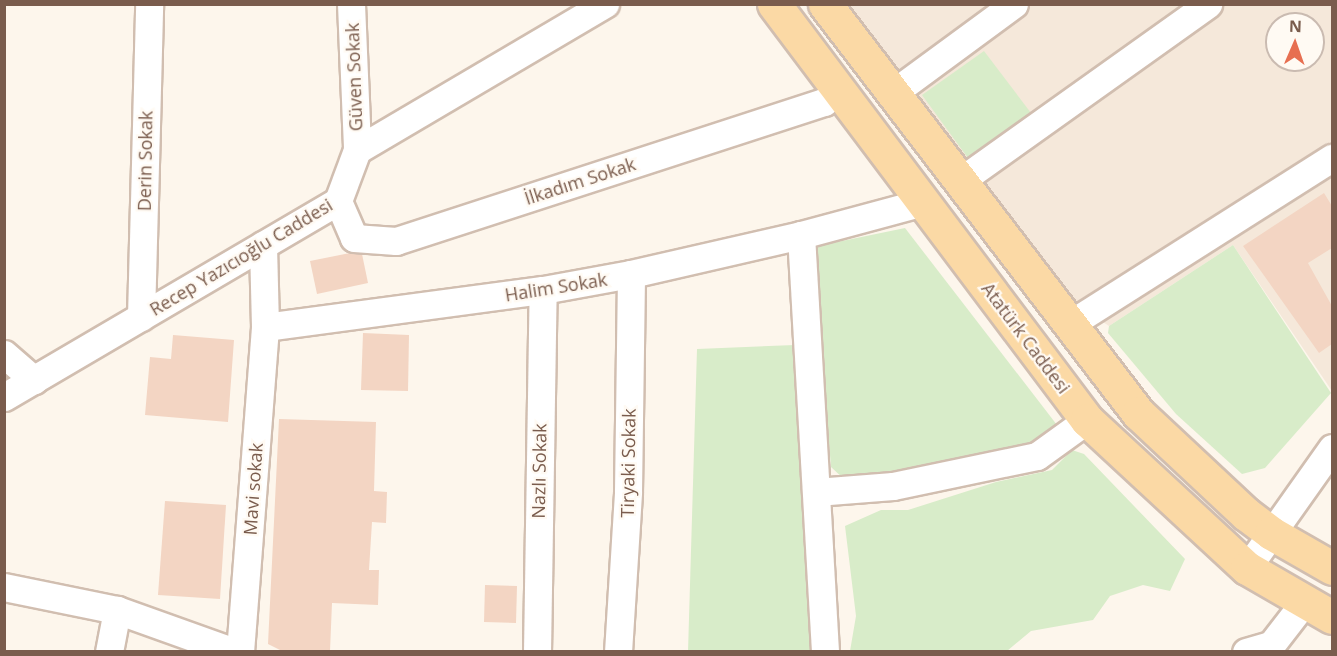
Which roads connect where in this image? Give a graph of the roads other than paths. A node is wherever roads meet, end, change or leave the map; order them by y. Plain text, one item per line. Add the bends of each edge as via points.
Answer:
1 (149, 4) edge
2 (351, 4) edge
3 (605, 4) edge
4 (774, 4) edge
5 (825, 4) edge
6 (1014, 4) edge
7 (1208, 4) edge
8 (983, 13) edge
9 (838, 90) junction
10 (893, 93) junction
11 (357, 150) junction
12 (1332, 158) edge
13 (960, 181) junction
14 (338, 201) junction
15 (923, 202) junction
16 (801, 235) junction
17 (263, 245) junction
18 (631, 274) junction
19 (543, 290) junction
20 (141, 316) junction
21 (1070, 324) junction
22 (265, 327) junction
23 (4, 354) edge
24 (34, 380) junction
25 (4, 397) edge
26 (1087, 420) junction
27 (1332, 448) edge
28 (816, 492) junction
29 (1271, 533) junction
30 (1247, 568) junction
31 (1332, 568) edge
32 (4, 587) edge
33 (1319, 609) edge
34 (117, 610) junction
35 (109, 651) edge
36 (234, 651) edge
37 (240, 651) edge
38 (537, 651) edge
39 (618, 651) edge
40 (825, 651) edge
41 (1246, 651) edge

1 - 20 street, Derin Sokak
2 - 11 street, Güven Sokak
3 - 11 street
4 - 9 main road, Atatürk Caddesi
5 - 10 main road
6 - 8 street
7 - 13 street
8 - 10 street
9 - 14 street, İlkadım Sokak via 824,102 396,241 354,238
9 - 15 main road, Atatürk Caddesi
10 - 13 main road
11 - 14 street, Recep Yazıcıoğlu Caddesi
12 - 21 street
13 - 21 main road
14 - 17 street, Recep Yazıcıoğlu Caddesi
15 - 16 street, Halim Sokak
15 - 26 main road, Atatürk Caddesi
16 - 18 street, Halim Sokak
16 - 28 street
17 - 20 street, Recep Yazıcıoğlu Caddesi
17 - 22 street
18 - 19 street, Halim Sokak
18 - 39 street, Tiryaki Sokak via 626,557
19 - 22 street, Halim Sokak
19 - 38 street, Nazlı Sokak
20 - 24 street, Recep Yazıcıoğlu Caddesi
21 - 29 main road via 1138,413
22 - 37 street, Mavi sokak
23 - 24 street
24 - 25 street, Recep Yazıcıoğlu Caddesi
26 - 28 street via 1037,456 893,486
26 - 30 main road, Atatürk Caddesi
27 - 29 street
28 - 40 street
29 - 30 street
29 - 31 main road
30 - 33 main road, Atatürk Caddesi
32 - 34 street
33 - 41 street via 1271,645
34 - 35 street
34 - 36 street

